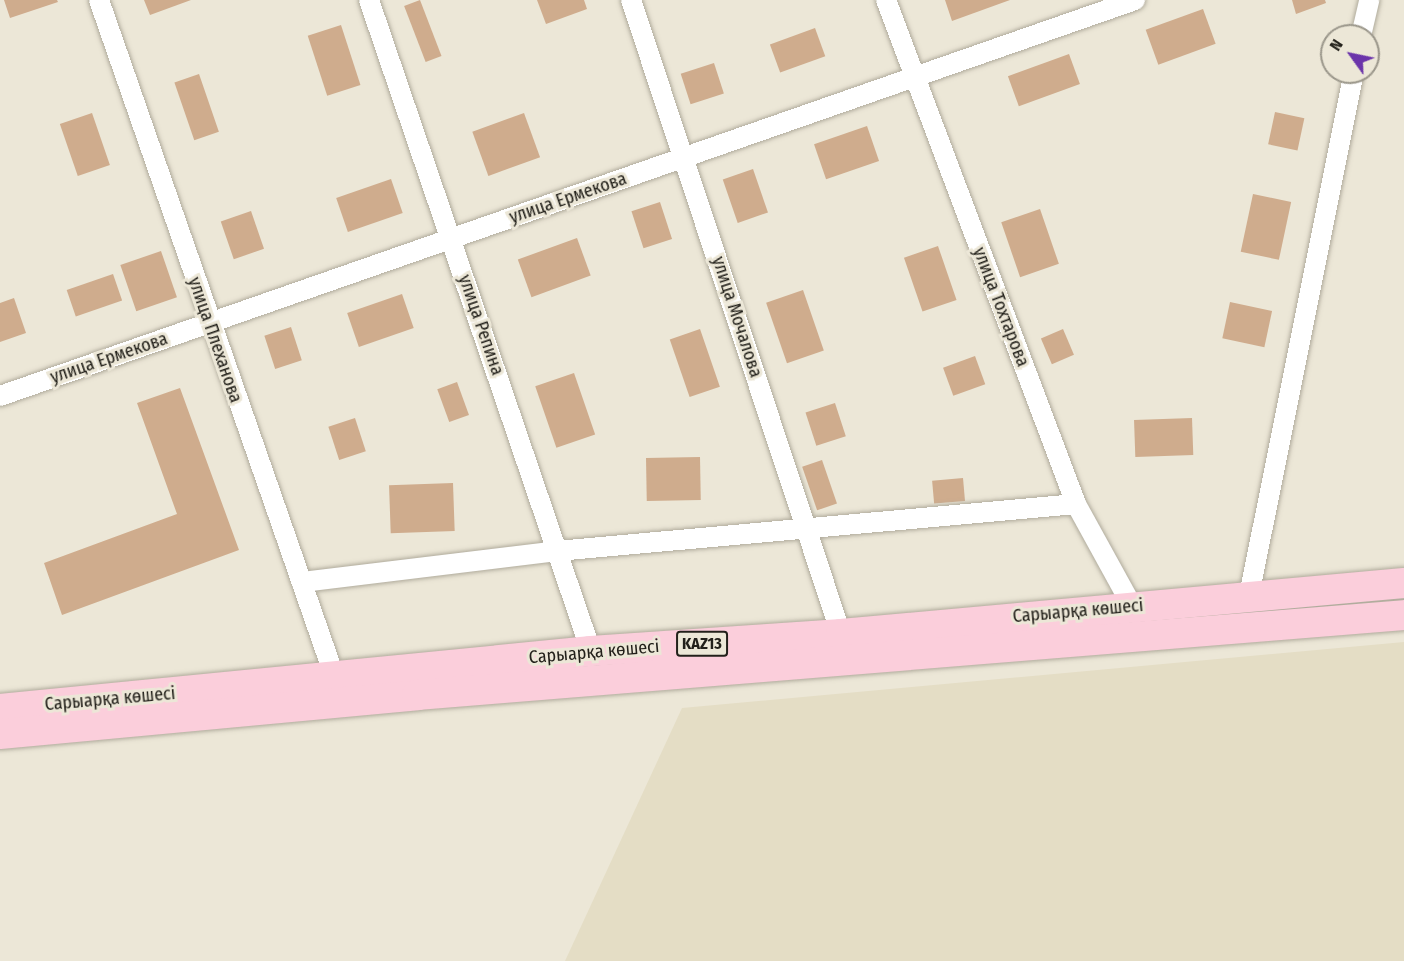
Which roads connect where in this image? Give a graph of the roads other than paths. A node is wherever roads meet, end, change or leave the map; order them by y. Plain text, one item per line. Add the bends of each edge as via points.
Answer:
1 (99, 0) edge
2 (369, 0) edge
3 (631, 0) edge
4 (886, 0) edge
5 (1135, 0) edge
6 (1369, 0) edge
7 (1364, 24) edge
8 (912, 78) junction
9 (1352, 84) edge
10 (686, 157) junction
11 (452, 239) junction
12 (209, 323) junction
13 (0, 396) edge
14 (1076, 504) junction
15 (805, 528) junction
16 (557, 551) junction
17 (302, 582) junction
18 (1404, 584) edge
19 (1249, 596) junction
20 (1132, 606) junction
21 (1404, 615) edge
22 (841, 634) junction
23 (591, 651) junction
24 (335, 678) junction
25 (0, 709) edge
26 (0, 734) edge

1 - 12 street, улица Плеханова
2 - 11 street, улица Репина
3 - 10 street, улица Мочалова
4 - 8 street, улица Тохтарова
5 - 8 street, улица Ермекова
6 - 7 street
8 - 10 street, улица Ермекова
8 - 14 street, улица Тохтарова
9 - 19 street
10 - 11 street, улица Ермекова
10 - 15 street, улица Мочалова
11 - 12 street, улица Ермекова
11 - 16 street, улица Репина
12 - 13 street, улица Ермекова
12 - 17 street, улица Плеханова
14 - 15 street
14 - 20 street, улица Тохтарова
15 - 16 street
15 - 22 street, улица Мочалова
16 - 17 street
16 - 23 street, улица Репина
17 - 24 street, улица Плеханова
18 - 19 main road, Сарыарқа көшесі / KAZ13
19 - 20 main road, Сарыарқа көшесі / KAZ13
20 - 22 main road, Сарыарқа көшесі / KAZ13
21 - 26 main road, Сарыарқа көшесі / KAZ13 via 417,695
22 - 23 main road, Сарыарқа көшесі / KAZ13
23 - 24 main road, Сарыарқа көшесі / KAZ13
24 - 25 main road, Сарыарқа көшесі / KAZ13

